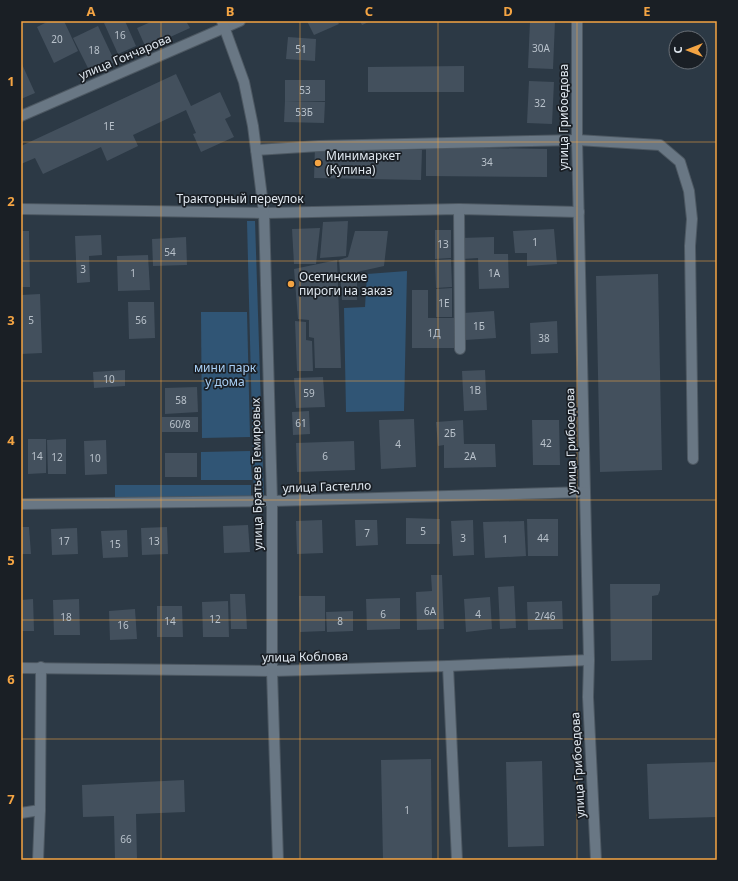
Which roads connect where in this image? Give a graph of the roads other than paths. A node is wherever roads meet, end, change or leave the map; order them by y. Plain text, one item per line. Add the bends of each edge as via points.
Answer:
1 (240, 21) edge
2 (577, 21) edge
3 (224, 24) edge
4 (21, 116) edge
5 (576, 140) junction
6 (256, 150) junction
7 (21, 209) edge
8 (459, 209) junction
9 (579, 212) junction
10 (264, 214) junction
11 (460, 349) dead end
12 (693, 459) dead end
13 (585, 492) junction
14 (272, 501) junction
15 (21, 504) edge
16 (589, 660) junction
17 (448, 666) junction
18 (41, 667) junction
19 (21, 668) edge
20 (272, 671) junction
21 (40, 810) junction
22 (21, 813) edge
23 (38, 860) edge
24 (278, 860) edge
25 (457, 860) edge
26 (596, 860) edge

1 - 3 street, улица Гончарова
2 - 5 street, улица Грибоедова
3 - 4 street, улица Гончарова
3 - 6 street, улица Братьев Темировых via 244,82
5 - 6 street via 319,146
5 - 9 street, улица Грибоедова
5 - 12 street via 660,145 680,162 689,191 692,219 690,246
6 - 10 street, улица Братьев Темировых
7 - 10 street, Тракторный переулок
8 - 9 street, Тракторный переулок
8 - 10 street, Тракторный переулок
8 - 11 street
9 - 13 street, улица Грибоедова
10 - 14 street, улица Братьев Темировых
13 - 14 street, улица Гастелло
13 - 16 street, улица Грибоедова
14 - 15 street, улица Гастелло
14 - 20 street, улица Братьев Темировых
16 - 17 street, улица Коблова
16 - 26 street, улица Грибоедова via 588,698
17 - 20 street, улица Коблова
17 - 25 street
18 - 19 street, улица Коблова
18 - 20 street, улица Коблова
18 - 21 street
20 - 24 street, улица Братьев Темировых
21 - 22 street
21 - 23 street

